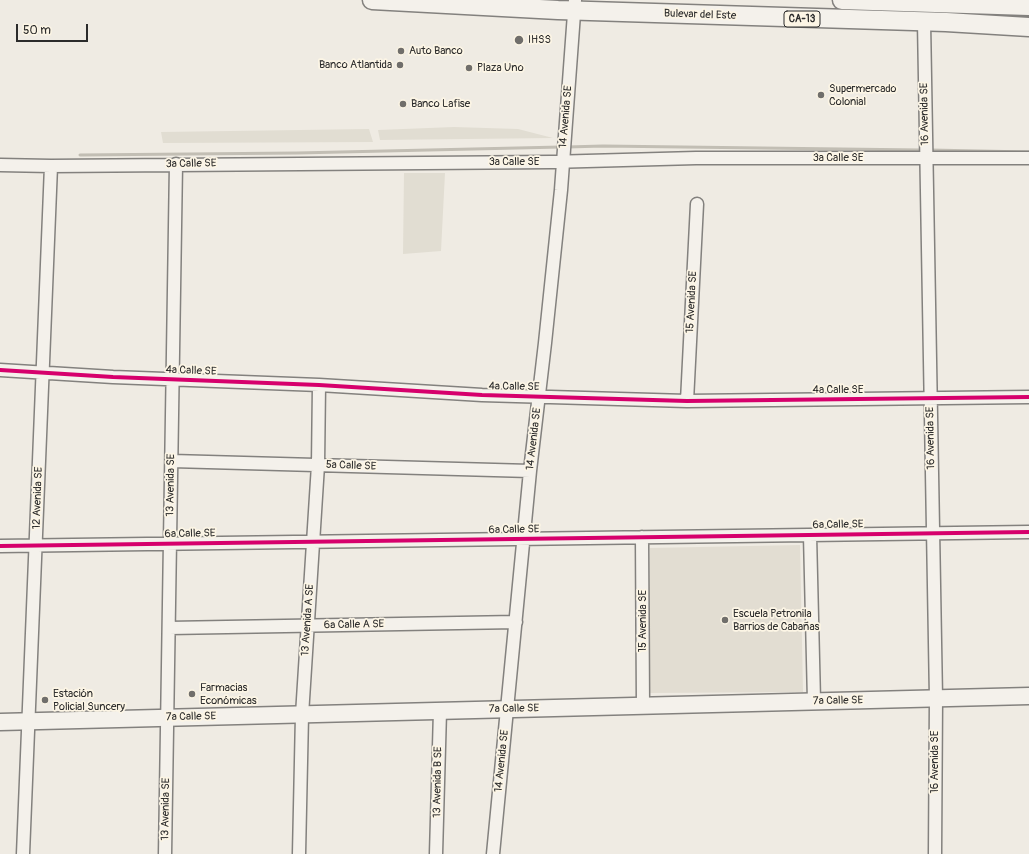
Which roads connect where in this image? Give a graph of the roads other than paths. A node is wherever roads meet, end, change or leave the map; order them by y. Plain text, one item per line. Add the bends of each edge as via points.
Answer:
1 (372, 0) edge
2 (842, 0) edge
3 (575, 5) edge
4 (1029, 6) edge
5 (924, 22) junction
6 (1029, 27) edge
7 (1029, 158) edge
8 (926, 159) junction
9 (562, 161) junction
10 (176, 164) junction
11 (0, 165) edge
12 (51, 166) junction
13 (697, 204) dead end
14 (0, 370) edge
15 (43, 372) junction
16 (173, 379) junction
17 (319, 385) junction
18 (539, 396) junction
19 (1029, 397) edge
20 (930, 398) junction
21 (687, 401) junction
22 (172, 461) junction
23 (318, 465) junction
24 (530, 471) junction
25 (1029, 532) edge
26 (933, 533) junction
27 (810, 535) junction
28 (642, 537) junction
29 (524, 539) junction
30 (313, 541) junction
31 (170, 543) junction
32 (36, 545) junction
33 (0, 546) edge
34 (516, 622) junction
35 (308, 626) junction
36 (169, 628) junction
37 (1029, 696) edge
38 (936, 698) junction
39 (814, 702) junction
40 (643, 706) junction
41 (507, 709) junction
42 (440, 711) junction
43 (302, 714) junction
44 (168, 718) junction
45 (29, 721) junction
46 (0, 722) edge
47 (23, 854) edge
48 (165, 854) edge
49 (299, 854) edge
50 (436, 854) edge
51 (493, 854) edge
52 (935, 854) edge

1 - 3 highway, Bulevar del Este / CA-13
2 - 4 highway
3 - 5 highway, Bulevar del Este / CA-13 via 755,17
3 - 9 street, 14 Avenida SE
5 - 6 highway, Bulevar del Este / CA-13
5 - 8 street, 16 Avenida SE
7 - 8 street, 3a Calle SE
8 - 9 street, 3a Calle SE via 696,158
8 - 20 street, 16 Avenida SE
9 - 10 street, 3a Calle SE
9 - 18 street, 14 Avenida SE
10 - 12 street, 3a Calle SE
10 - 16 street, 13 Avenida SE
11 - 12 street, 3a Calle SE
12 - 15 street, 12 Avenida SE
13 - 21 street, 15 Avenida SE
14 - 15 street, 4a Calle SE
15 - 16 street, 4a Calle SE
15 - 32 street, 12 Avenida SE
16 - 17 street, 4a Calle SE
16 - 22 street, 13 Avenida SE
17 - 18 street, 4a Calle SE via 454,394
17 - 23 street, 13 Avenida A SE
18 - 21 street, 4a Calle SE
18 - 24 street, 14 Avenida SE
19 - 20 street, 4a Calle SE
20 - 21 street, 4a Calle SE
20 - 26 street, 16 Avenida SE
22 - 23 street, 5a Calle SE
22 - 31 street, 13 Avenida SE
23 - 24 street, 5a Calle SE
23 - 30 street, 13 Avenida A SE
24 - 29 street, 14 Avenida SE
25 - 26 street, 6a Calle SE
26 - 27 street, 6a Calle SE
26 - 38 street, 16 Avenida SE
27 - 28 street, 6a Calle SE
27 - 39 street
28 - 29 street, 6a Calle SE
28 - 40 street, 15 Avenida SE
29 - 30 street, 6a Calle SE
29 - 34 street, 14 Avenida SE
30 - 31 street, 6a Calle SE
30 - 35 street, 13 Avenida A SE
31 - 32 street, 6a Calle SE
31 - 36 street, 13 Avenida SE
32 - 33 street, 6a Calle SE
32 - 45 street, 12 Avenida SE
34 - 35 street, 6a Calle A SE
34 - 41 street, 14 Avenida SE
35 - 36 street, 6a Calle A SE
35 - 43 street, 13 Avenida A SE
36 - 44 street, 13 Avenida SE
37 - 38 main road, 7a Calle SE
38 - 39 main road, 7a Calle SE
38 - 52 street, 16 Avenida SE
39 - 40 main road, 7a Calle SE
40 - 41 main road, 7a Calle SE
41 - 42 main road, 7a Calle SE
41 - 51 street, 14 Avenida SE
42 - 43 main road, 7a Calle SE
42 - 50 street, 13 Avenida B SE
43 - 44 main road, 7a Calle SE
43 - 49 street, 13 Avenida A SE
44 - 45 main road, 7a Calle SE
44 - 48 street, 13 Avenida SE
45 - 46 main road, 7a Calle SE
45 - 47 street, 12 Avenida SE

